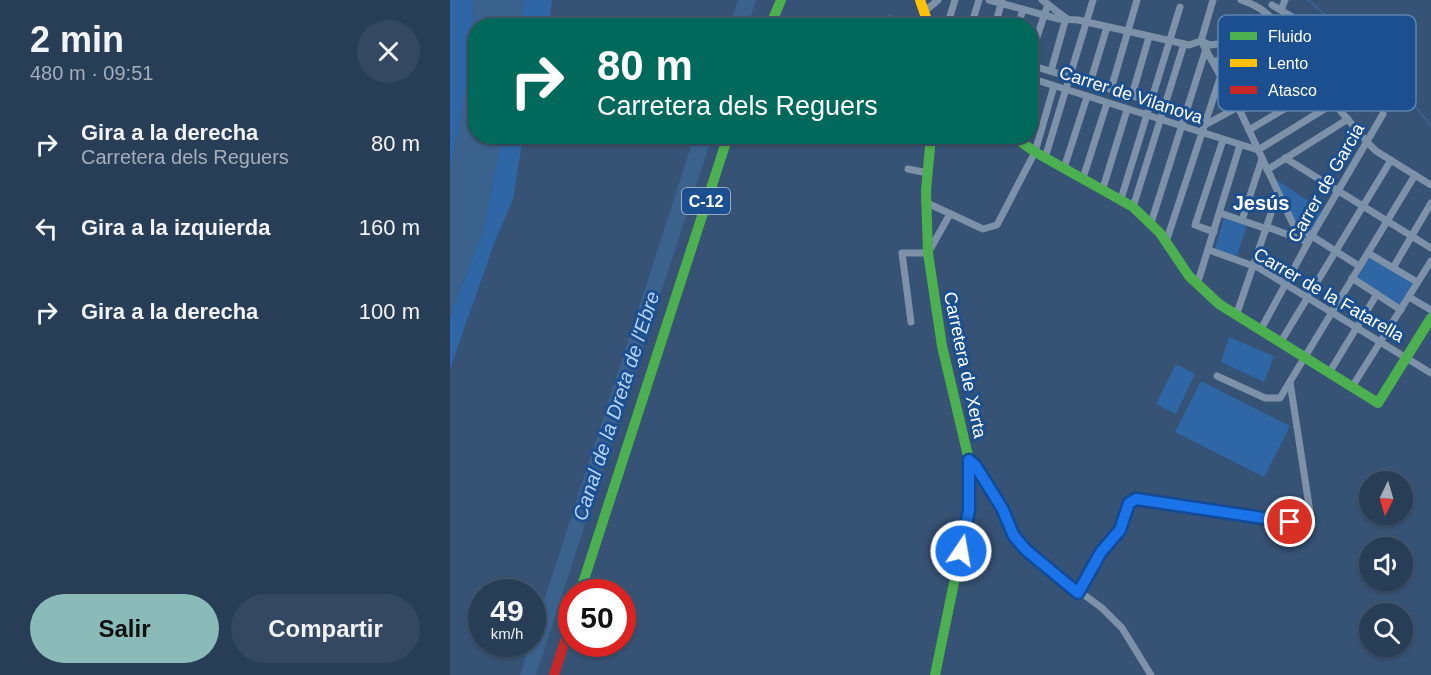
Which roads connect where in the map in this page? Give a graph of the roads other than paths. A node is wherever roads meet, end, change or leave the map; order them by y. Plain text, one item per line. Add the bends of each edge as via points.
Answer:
1 (781, 0) edge
2 (920, 0) edge
3 (938, 0) edge
4 (955, 0) edge
5 (979, 0) edge
6 (989, 0) edge
7 (1093, 0) edge
8 (1137, 0) edge
9 (1213, 0) edge
10 (1241, 0) edge
11 (1285, 0) edge
12 (1002, 2) edge
13 (1046, 2) edge
14 (1258, 3) edge
15 (1272, 5) dead end
16 (1180, 7) dead end
17 (1023, 9) junction
18 (1281, 10) junction
19 (925, 11) junction
20 (1269, 15) edge
21 (1289, 15) edge
22 (1044, 16) junction
23 (773, 18) edge
24 (927, 18) edge
25 (949, 18) edge
26 (973, 18) edge
27 (997, 18) edge
28 (1020, 18) edge
29 (1066, 18) junction
30 (1087, 22) junction
31 (1107, 27) junction
32 (1128, 32) junction
33 (1038, 34) edge
34 (1149, 37) junction
35 (1170, 41) junction
36 (1201, 41) junction
37 (1218, 44) edge
38 (1184, 45) junction
39 (1206, 49) junction
40 (1218, 60) edge
41 (1214, 62) junction
42 (1038, 67) edge
43 (1218, 69) edge
44 (1051, 70) junction
45 (1070, 76) junction
46 (1038, 81) edge
47 (1090, 83) junction
48 (1218, 84) edge
49 (1054, 86) junction
50 (1111, 89) junction
51 (1066, 90) junction
52 (1132, 95) junction
53 (1087, 97) junction
54 (1152, 102) junction
55 (1107, 103) junction
56 (1126, 110) junction
57 (1234, 111) edge
58 (1240, 111) edge
59 (1281, 111) edge
60 (1321, 111) edge
61 (1341, 111) edge
62 (1383, 114) dead end
63 (1147, 116) junction
64 (1348, 119) junction
65 (1160, 120) junction
66 (1205, 124) junction
67 (1181, 127) junction
68 (1249, 130) junction
69 (1202, 134) junction
70 (1223, 140) junction
71 (1038, 142) edge
72 (1367, 142) junction
73 (725, 144) edge
74 (930, 144) edge
75 (1028, 144) edge
76 (1037, 144) edge
77 (1240, 145) junction
78 (1258, 150) junction
79 (1035, 152) junction
80 (1045, 158) junction
81 (1262, 159) junction
82 (1285, 159) junction
83 (1391, 160) junction
84 (1064, 168) junction
85 (908, 169) dead end
86 (1267, 170) junction
87 (927, 173) junction
88 (1415, 175) junction
89 (1083, 178) junction
90 (1431, 185) edge
91 (1102, 188) junction
92 (1338, 190) junction
93 (1278, 194) junction
94 (1121, 199) junction
95 (925, 202) junction
96 (1431, 203) edge
97 (1363, 206) junction
98 (1133, 207) junction
99 (1220, 213) junction
100 (950, 214) junction
101 (1242, 220) junction
102 (1388, 220) junction
103 (1151, 223) junction
104 (1267, 228) junction
105 (1214, 232) junction
106 (1412, 236) junction
107 (1165, 240) junction
108 (1309, 240) junction
109 (1431, 248) edge
110 (1209, 250) junction
111 (1335, 252) junction
112 (928, 253) junction
113 (1368, 253) junction
114 (1431, 261) edge
115 (1254, 266) junction
116 (1359, 266) junction
117 (1393, 268) junction
118 (1352, 278) junction
119 (1418, 282) junction
120 (1286, 284) junction
121 (1197, 285) junction
122 (1377, 294) junction
123 (1308, 297) junction
124 (1409, 297) junction
125 (1401, 310) junction
126 (1431, 310) edge
127 (1332, 312) junction
128 (1236, 316) junction
129 (1431, 318) edge
130 (911, 322) dead end
131 (1357, 327) junction
132 (1260, 332) junction
133 (1380, 341) junction
134 (1280, 343) junction
135 (1303, 357) junction
136 (1406, 357) junction
137 (1431, 371) edge
138 (1329, 373) junction
139 (1217, 376) dead end
140 (1290, 382) junction
141 (1352, 387) junction
142 (969, 460) junction
143 (584, 579) edge
144 (1078, 593) junction
145 (560, 657) edge
146 (554, 675) edge
147 (935, 675) edge
148 (1151, 675) edge

1 - 23 main road
2 - 19 main road
3 - 19 street
4 - 25 street
5 - 26 street
6 - 12 street
7 - 30 street
8 - 32 street
9 - 36 street
10 - 14 street
11 - 18 street
12 - 17 street
12 - 27 street
13 - 22 street
13 - 29 street
14 - 20 street
15 - 18 street
16 - 35 street
17 - 22 street
17 - 28 street
18 - 21 street
19 - 24 main road
22 - 29 street
22 - 33 street
29 - 30 street
29 - 44 street
30 - 31 street
30 - 45 street
31 - 32 street
31 - 47 street
32 - 34 street
32 - 50 street
34 - 35 street
34 - 52 street
35 - 38 street
35 - 54 street
36 - 37 street
36 - 38 street
36 - 39 street
38 - 65 street
39 - 41 street
39 - 67 street
40 - 41 street
41 - 43 street
42 - 44 street
44 - 45 street
45 - 47 street
45 - 51 street
46 - 49 street, Carrer de Vilanova
47 - 50 street
48 - 66 street
49 - 51 street, Carrer de Vilanova
49 - 71 street
50 - 52 street
51 - 53 street, Carrer de Vilanova
51 - 80 street
52 - 54 street
53 - 55 street, Carrer de Vilanova
53 - 84 street
54 - 63 street
55 - 56 street, Carrer de Vilanova
55 - 89 street
56 - 63 street, Carrer de Vilanova
56 - 91 street
57 - 66 street
58 - 68 street
59 - 68 street
60 - 78 street
61 - 64 street
62 - 72 street, Carrer de Garcia
63 - 65 street, Carrer de Vilanova
63 - 94 street
64 - 72 street
64 - 82 street
65 - 67 street, Carrer de Vilanova
65 - 98 street
66 - 69 street
67 - 69 street, Carrer de Vilanova
67 - 103 street
68 - 78 street
69 - 70 street, Carrer de Vilanova
69 - 107 street
70 - 77 street, Carrer de Vilanova
70 - 105 street via 1195,225
72 - 83 street
72 - 92 street, Carrer de Garcia
73 - 143 main road, C-12
74 - 87 main road, Carretera de Xerta
75 - 79 main road
76 - 79 street
77 - 78 street, Carrer de Vilanova
77 - 99 street
78 - 81 street
79 - 80 main road
79 - 100 street via 997,225 987,230
80 - 84 main road
81 - 86 street
81 - 101 street
82 - 86 street
82 - 92 street
83 - 88 street
83 - 97 street
84 - 89 main road
85 - 87 street
86 - 93 street
87 - 95 main road, Carretera de Xerta
88 - 90 street
88 - 102 street
89 - 91 main road
91 - 94 main road
92 - 97 street
92 - 108 street, Carrer de Garcia
93 - 104 street
93 - 108 street via 1293,224
94 - 98 main road
95 - 100 street
95 - 112 main road, Carretera de Xerta
96 - 106 street
97 - 102 street
97 - 111 street
98 - 103 main road
99 - 101 street
99 - 105 street
100 - 112 street
101 - 104 street
102 - 106 street
102 - 113 street
103 - 107 main road
104 - 108 street
104 - 115 street
105 - 110 street
106 - 109 street
106 - 117 street
107 - 121 main road
108 - 111 street
108 - 120 street, Carrer de Garcia
110 - 115 street, Carrer de la Fatarella
110 - 121 street
111 - 116 street
111 - 123 street
112 - 130 street via 902,253
112 - 142 main road, Carretera de Xerta via 942,346
113 - 116 street
113 - 117 street
114 - 119 street
115 - 120 street, Carrer de la Fatarella
115 - 128 street
116 - 118 street
117 - 119 street
118 - 122 street
118 - 127 street
119 - 124 street
120 - 123 street, Carrer de la Fatarella
120 - 132 street, Carrer de Garcia
121 - 128 main road
122 - 125 street
122 - 131 street
123 - 127 street, Carrer de la Fatarella
123 - 134 street
124 - 125 street
124 - 126 street
125 - 133 street
127 - 131 street, Carrer de la Fatarella
127 - 135 street
128 - 132 main road
129 - 136 main road
131 - 133 street, Carrer de la Fatarella
131 - 138 street
132 - 134 main road
133 - 136 street, Carrer de la Fatarella
133 - 141 street
134 - 135 main road
135 - 138 main road
135 - 140 street
136 - 137 street, Carrer de la Fatarella
136 - 141 main road via 1378,403
138 - 141 main road
139 - 140 street via 1272,400 1280,398
140 - 144 street via 1312,525 1136,499 1129,503 1120,530 1101,552
142 - 144 street via 1002,508 1014,536
142 - 147 main road, Carretera de Xerta via 969,510
144 - 148 street via 1102,608 1122,628
145 - 146 main road

